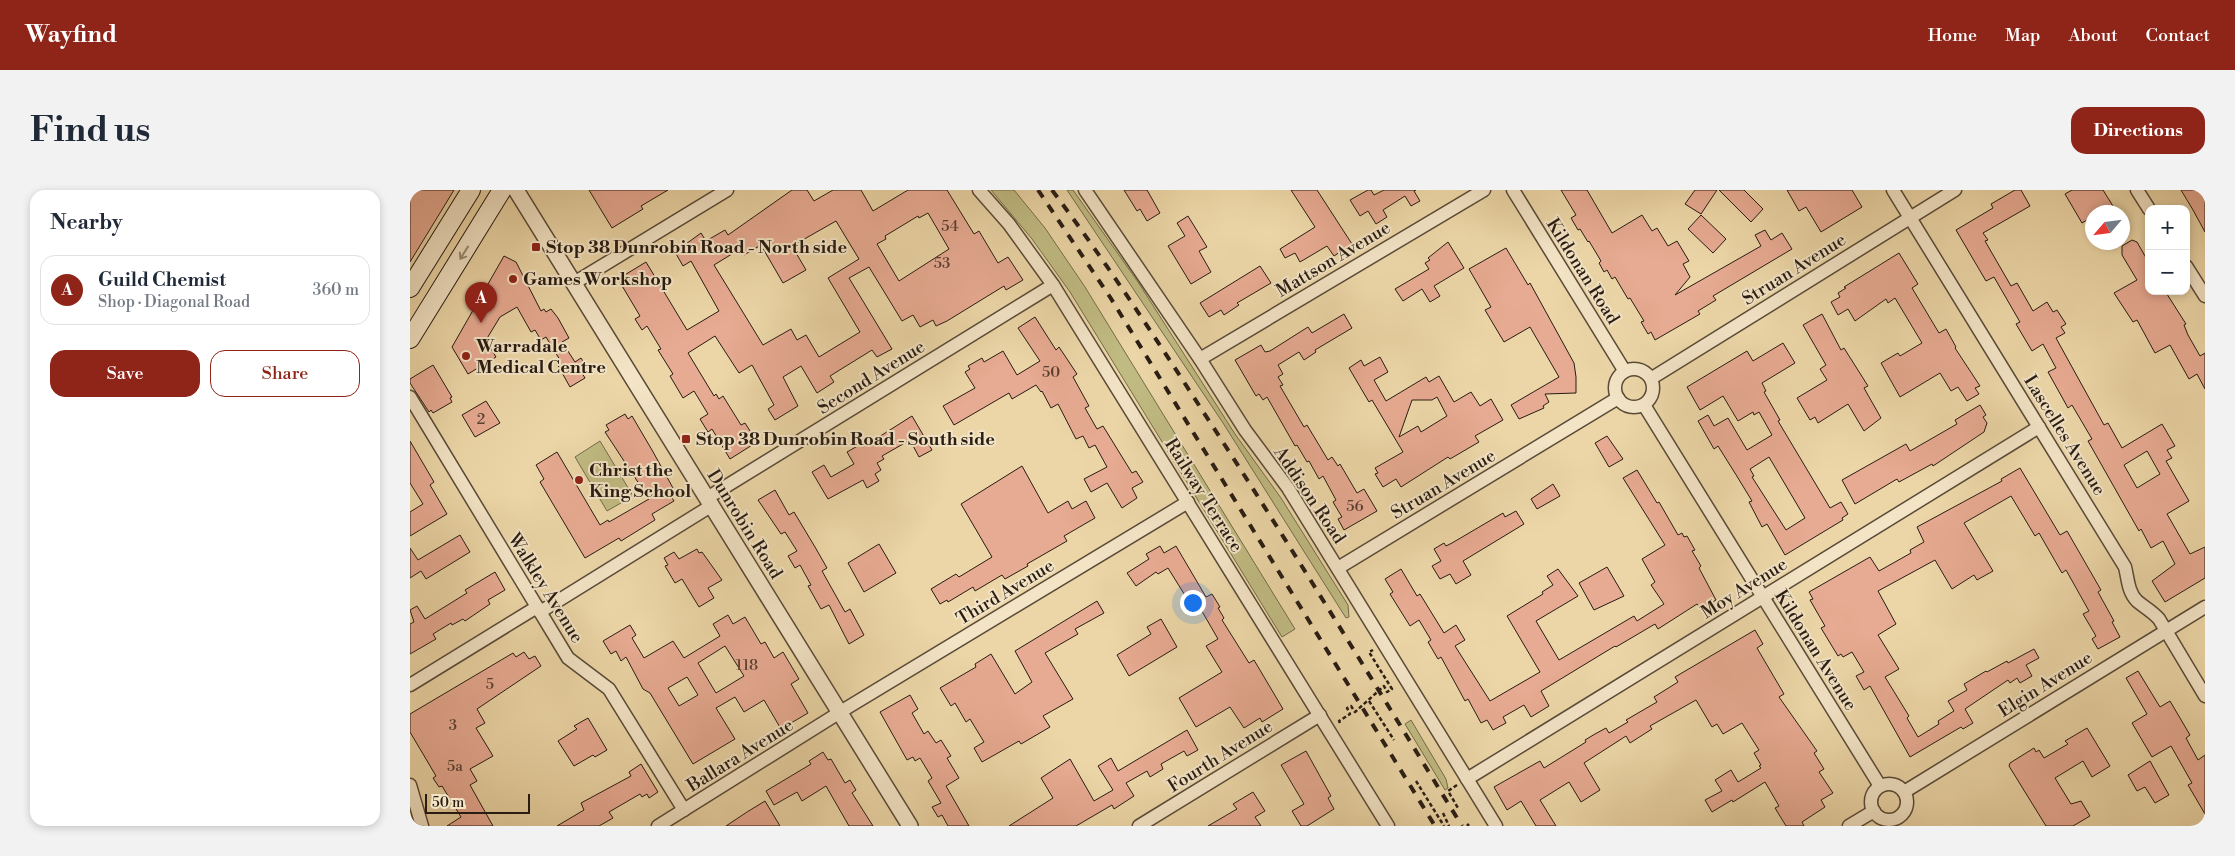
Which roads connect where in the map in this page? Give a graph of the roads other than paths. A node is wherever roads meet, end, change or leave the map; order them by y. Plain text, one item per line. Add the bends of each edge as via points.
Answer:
1 (471, 190) edge
2 (502, 190) edge
3 (516, 190) edge
4 (727, 190) edge
5 (979, 190) edge
6 (1085, 190) edge
7 (1484, 190) edge
8 (1513, 190) edge
9 (1892, 190) edge
10 (1954, 190) edge
11 (2137, 190) edge
12 (2146, 205) edge
13 (1910, 218) junction
14 (2190, 272) edge
15 (574, 283) junction
16 (1054, 285) junction
17 (410, 288) edge
18 (2204, 293) edge
19 (410, 339) edge
20 (1200, 359) junction
21 (1624, 370) junction
22 (1652, 378) junction
23 (410, 396) edge
24 (1618, 398) junction
25 (1644, 405) junction
26 (2039, 427) junction
27 (709, 502) junction
28 (1188, 502) junction
29 (1338, 568) junction
30 (1763, 597) junction
31 (2205, 606) edge
32 (538, 610) junction
33 (2165, 631) junction
34 (410, 685) edge
35 (2205, 696) edge
36 (840, 713) junction
37 (1320, 715) junction
38 (1467, 779) junction
39 (410, 784) edge
40 (1880, 786) junction
41 (1904, 792) junction
42 (684, 810) junction
43 (1874, 811) junction
44 (1902, 821) edge
45 (422, 826) edge
46 (658, 826) edge
47 (910, 826) edge
48 (1139, 826) edge
49 (1388, 826) edge
50 (1496, 826) edge
51 (1849, 826) edge

1 - 17 main road
2 -> 19 main road
3 - 15 street, Dunrobin Road
4 - 15 street
5 - 16 street, Railway Terrace
6 - 20 street, Addison Road
7 - 20 street, Mattson Avenue
8 - 21 street, Kildonan Road
9 - 13 street, Lascelles Avenue
10 - 13 street, Struan Avenue
11 - 12 street
13 - 22 street, Struan Avenue
13 - 26 street, Lascelles Avenue
14 - 18 street
15 - 27 street, Dunrobin Road
16 - 27 street, Second Avenue
16 - 28 street, Railway Terrace
20 - 29 street, Addison Road
21 - 22 street via 1643,370
21 - 24 street via 1614,386
22 - 25 street via 1654,388
23 - 32 street, Walkley Avenue
24 - 25 street via 1623,404 1633,407
24 - 29 street, Struan Avenue
25 - 30 street, Kildonan Avenue
26 - 30 street, Moy Avenue
26 - 33 street, Lascelles Avenue via 2126,567 2129,589 2152,611
27 - 32 street, Second Avenue
27 - 36 street, Dunrobin Road
28 - 36 street, Third Avenue
28 - 37 street, Railway Terrace
29 - 38 street, Addison Road
30 - 38 street, Moy Avenue
30 - 40 street, Kildonan Avenue
31 - 33 street, Elgin Avenue
32 - 34 street, Second Avenue
32 - 42 street, Walkley Avenue via 568,658 609,689
33 - 35 street, Lascelles Avenue
33 - 41 street, Elgin Avenue
36 - 42 street, Ballara Avenue
36 - 47 street, Dunrobin Road
37 - 48 street, Fourth Avenue
37 - 49 street, Railway Terrace
38 - 50 street, Addison Road
39 - 45 street
40 - 41 street via 1890,784
40 - 43 street via 1872,795
41 - 44 street via 1906,808
42 - 46 street, Ballara Avenue
43 - 44 street via 1882,818
43 - 51 street

